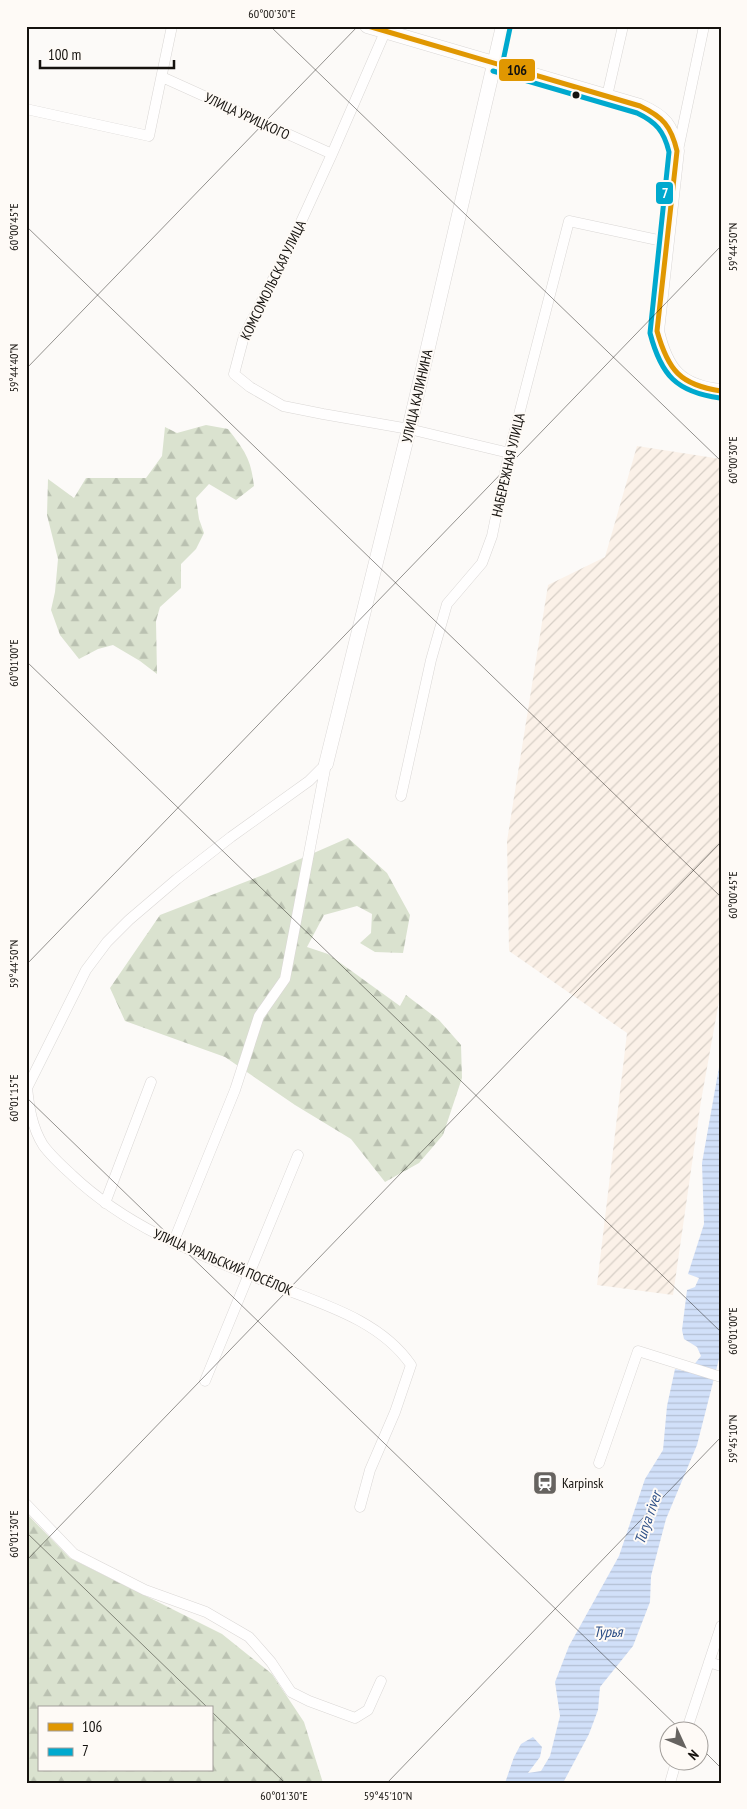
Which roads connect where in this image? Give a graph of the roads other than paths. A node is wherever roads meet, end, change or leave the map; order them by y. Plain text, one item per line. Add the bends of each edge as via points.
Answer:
1 (172, 26) edge
2 (367, 26) edge
3 (503, 26) edge
4 (623, 26) edge
5 (704, 26) edge
6 (385, 32) junction
7 (494, 64) junction
8 (162, 77) junction
9 (607, 96) junction
10 (26, 109) edge
11 (677, 151) junction
12 (332, 154) junction
13 (667, 242) junction
14 (721, 391) edge
15 (409, 429) junction
16 (510, 453) junction
17 (326, 764) junction
18 (401, 796) dead end
19 (151, 1082) dead end
20 (27, 1088) edge
21 (298, 1155) dead end
22 (105, 1203) junction
23 (173, 1243) junction
24 (250, 1275) junction
25 (720, 1377) edge
26 (205, 1381) dead end
27 (599, 1463) dead end
28 (26, 1504) edge
29 (360, 1507) dead end
30 (721, 1626) edge
31 (709, 1662) junction
32 (721, 1666) edge
33 (381, 1681) dead end
34 (689, 1722) edge

1 - 8 street
2 - 6 street
3 - 7 street, УЛИЦА КАЛИНИНА
4 - 9 street
5 - 11 street
6 - 7 street
6 - 12 street, КОМСОМОЛЬСКАЯ УЛИЦА
7 - 9 street
7 - 15 street, УЛИЦА КАЛИНИНА
8 - 10 street via 148,136
8 - 12 street, УЛИЦА УРИЦКОГО
9 - 11 street via 656,113 668,124
11 - 13 street
12 - 15 street, КОМСОМОЛЬСКАЯ УЛИЦА via 244,336 234,374 283,406
13 - 14 street via 657,331 662,353 672,370 689,383
13 - 16 street, НАБЕРЕЖНАЯ УЛИЦА via 569,221
15 - 16 street, КОМСОМОЛЬСКАЯ УЛИЦА
15 - 17 street, УЛИЦА КАЛИНИНА
16 - 18 street, НАБЕРЕЖНАЯ УЛИЦА via 492,536 482,563 447,604 431,660
17 - 20 street via 309,781 177,879 108,942 86,970
17 - 23 street via 285,979 259,1016 235,1090
19 - 22 street
20 - 22 street, УЛИЦА УРАЛЬСКИЙ ПОСЁЛОК via 34,1127 44,1145 81,1184
21 - 24 street
22 - 23 street, УЛИЦА УРАЛЬСКИЙ ПОСЁЛОК
23 - 24 street, УЛИЦА УРАЛЬСКИЙ ПОСЁЛОК
24 - 26 street
24 - 29 street, УЛИЦА УРАЛЬСКИЙ ПОСЁЛОК via 342,1312 401,1350 411,1365 396,1412 370,1470
25 - 27 street via 638,1351
28 - 33 street via 74,1554 145,1590 206,1612 249,1636 292,1692 309,1701 355,1718 368,1710
30 - 31 street
31 - 32 street
31 - 34 street

